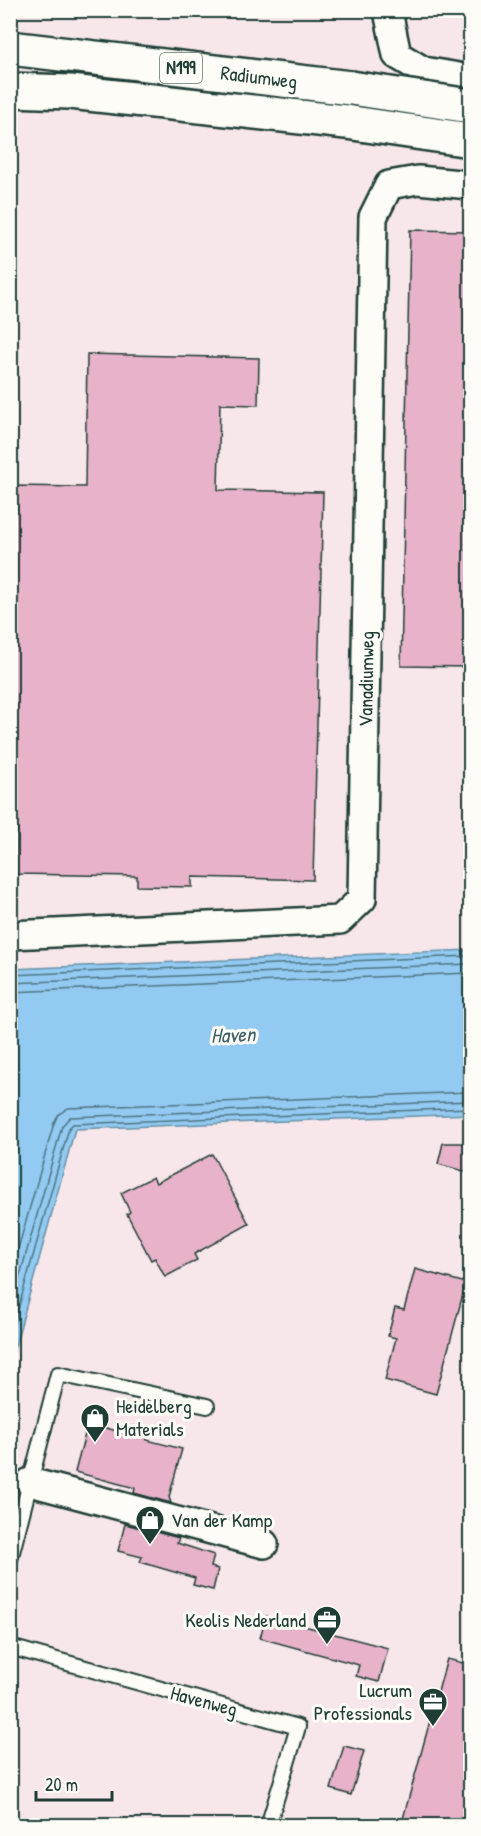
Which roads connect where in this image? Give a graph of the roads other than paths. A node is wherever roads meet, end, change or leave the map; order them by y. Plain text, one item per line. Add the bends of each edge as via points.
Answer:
1 (390, 10) edge
2 (10, 48) edge
3 (471, 79) edge
4 (10, 90) edge
5 (471, 106) edge
6 (471, 140) edge
7 (471, 185) edge
8 (10, 935) edge
9 (207, 1406) dead end
10 (30, 1482) junction
11 (264, 1544) dead end
12 (10, 1560) edge
13 (10, 1647) edge
14 (268, 1826) edge

1 - 3 street via 397,55 424,71
2 - 5 main road, Radiumweg / N199, bridge
4 - 6 main road, Radiumweg / N199, bridge via 346,122
7 - 8 street, Vanadiumweg via 418,180 389,185 373,217 362,898 340,920
9 - 10 lane via 58,1374
10 - 11 street
10 - 12 lane
13 - 14 lane, Havenweg via 298,1726

